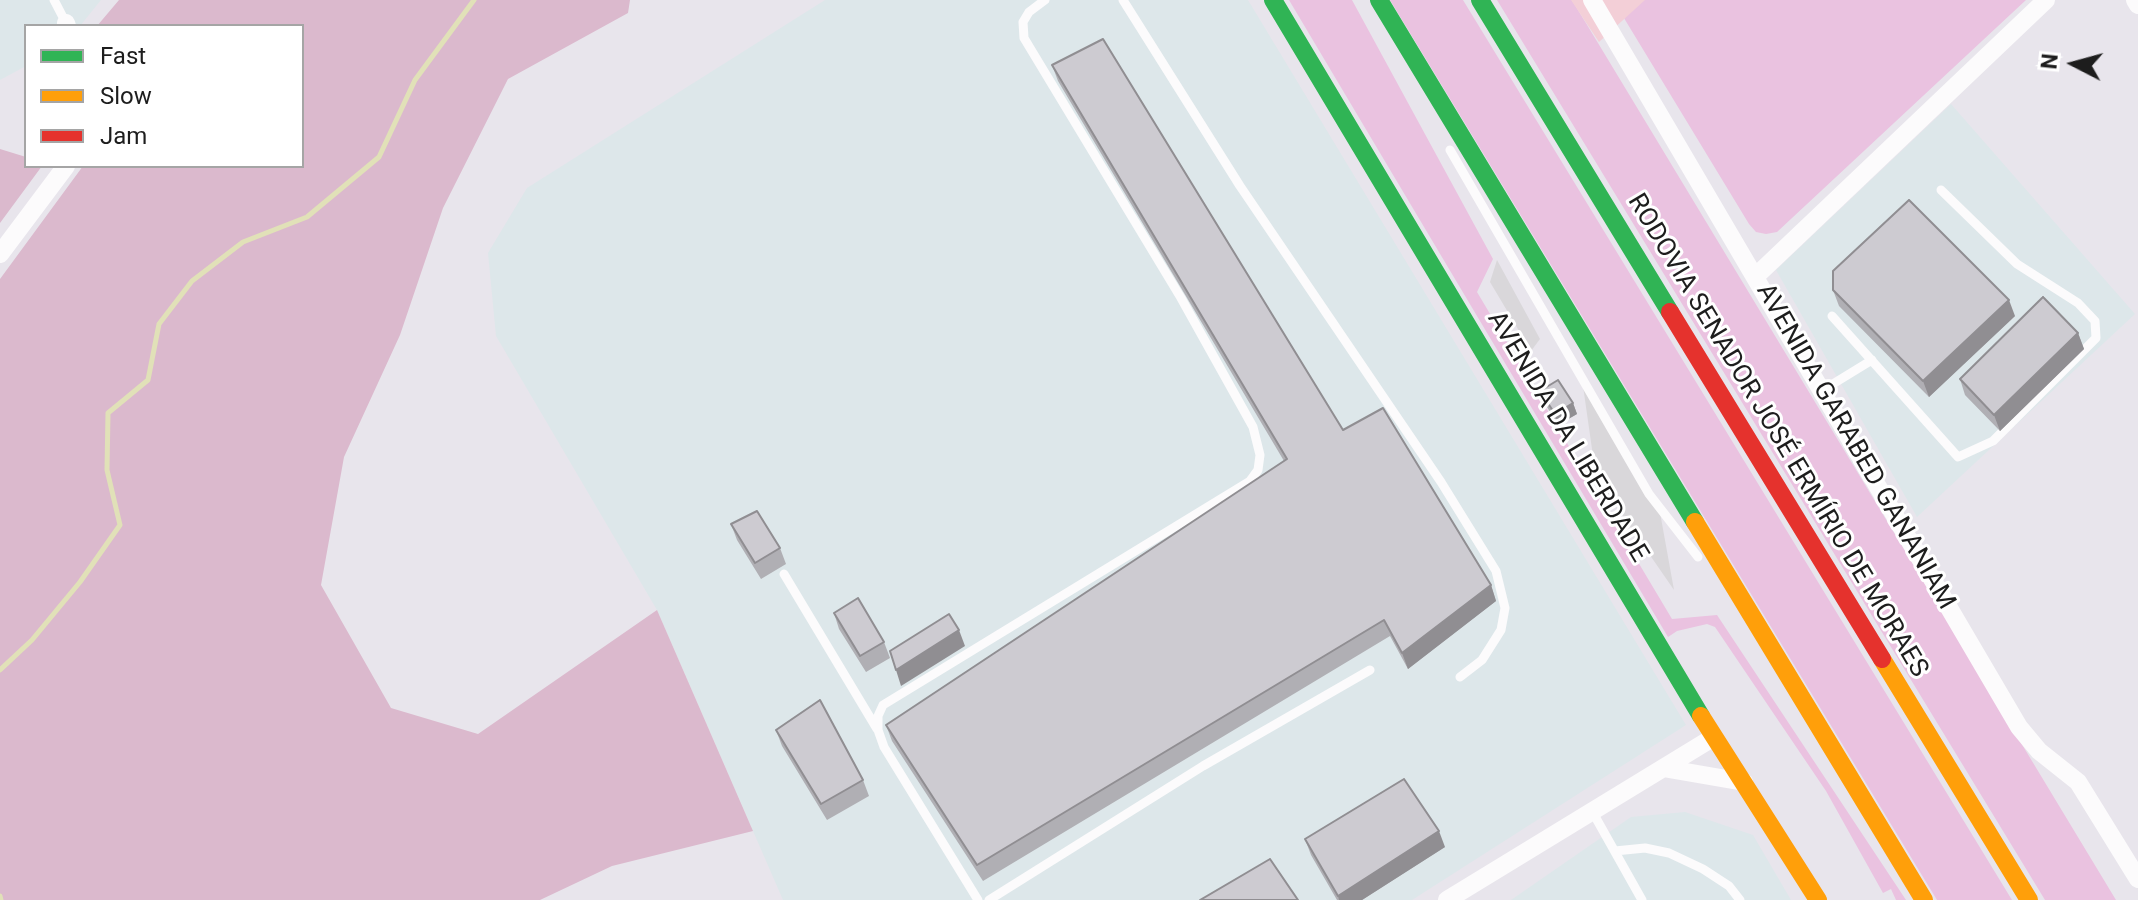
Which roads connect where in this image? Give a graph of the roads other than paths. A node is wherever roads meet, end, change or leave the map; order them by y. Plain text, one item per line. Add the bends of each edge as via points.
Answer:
1 (54, 0) edge
2 (1045, 0) edge
3 (1123, 0) edge
4 (1273, 0) edge
5 (1480, 0) edge
6 (1592, 0) edge
7 (2046, 0) edge
8 (1373, 3) edge
9 (66, 24) edge
10 (1444, 140) dead end
11 (64, 168) edge
12 (1941, 190) dead end
13 (0, 254) edge
14 (1756, 276) junction
15 (1832, 316) dead end
16 (1872, 360) junction
17 (1823, 390) junction
18 (1705, 567) dead end
19 (784, 574) dead end
20 (1714, 579) dead end
21 (1370, 670) dead end
22 (1786, 672) junction
23 (1460, 677) dead end
24 (878, 730) junction
25 (1714, 737) junction
26 (1663, 768) junction
27 (1744, 782) junction
28 (1592, 811) junction
29 (1615, 851) junction
30 (2138, 879) edge
31 (978, 900) edge
32 (989, 900) edge
33 (1447, 900) edge
34 (1642, 900) edge
35 (1740, 900) edge
36 (1818, 900) edge
37 (1924, 900) edge
38 (2029, 900) edge

1 - 9 lane
2 - 24 lane via 1023,22 1024,38 1253,427 1258,470 1250,481 908,687 883,705
3 - 23 lane via 1496,571 1505,608 1501,630 1482,660
4 - 25 main road, AVENIDA DA LIBERDADE
5 - 38 main road, RODOVIA SENADOR JOSÉ ERMÍRIO DE MORAES
6 - 14 street, AVENIDA GARABED GANANIAM
7 - 14 street
8 - 22 main road
10 - 18 lane via 1649,494
11 - 13 street
12 - 16 lane via 2017,264 2078,303 2095,321 2096,338 1993,441 1958,457
14 - 17 street, AVENIDA GARABED GANANIAM
15 - 16 lane
16 - 17 lane
17 - 30 street, AVENIDA GARABED GANANIAM via 2019,727 2078,782
19 - 24 lane
20 - 22 lane
21 - 32 lane via 1203,766
22 - 37 main road
24 - 31 lane
25 - 26 street
25 - 27 main road, AVENIDA DA LIBERDADE
26 - 27 street
26 - 28 street
27 - 36 main road, AVENIDA DA LIBERDADE
28 - 29 lane
28 - 33 street
29 - 34 lane
29 - 35 lane via 1645,848 1669,853 1729,886

